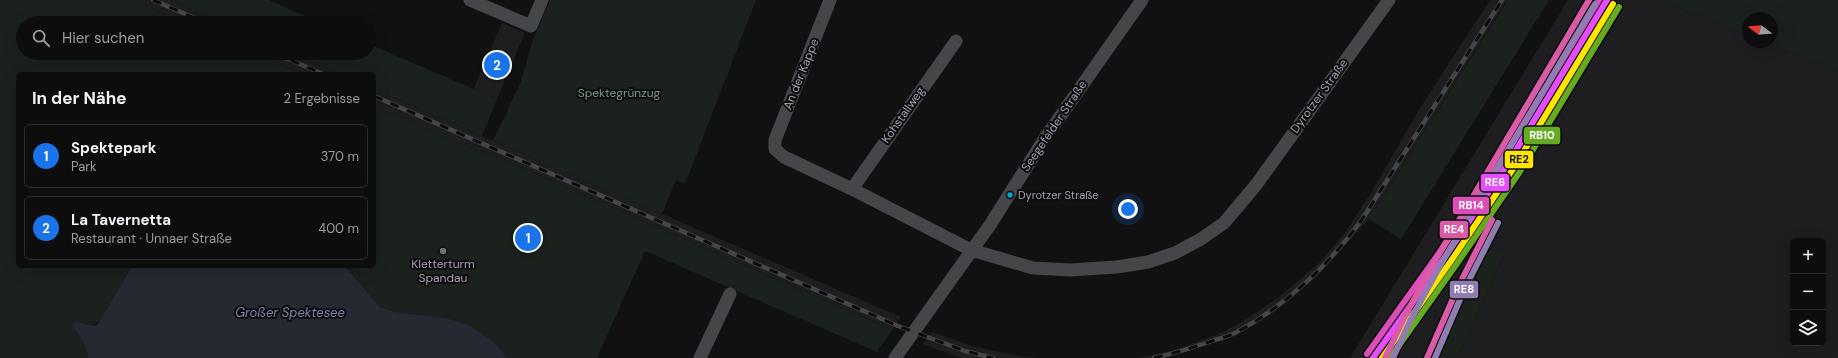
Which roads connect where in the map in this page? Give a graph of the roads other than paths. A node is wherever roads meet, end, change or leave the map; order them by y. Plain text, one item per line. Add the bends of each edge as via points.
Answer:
1 (470, 0) edge
2 (542, 0) edge
3 (830, 0) edge
4 (1142, 0) edge
5 (1389, 0) edge
6 (956, 41) dead end
7 (775, 149) joint
8 (852, 189) junction
9 (971, 250) junction
10 (730, 294) dead end
11 (700, 358) edge
12 (895, 358) edge

1 - 2 street via 531,26
3 - 7 street, An der Kappe via 775,140
4 - 9 street, Seegefelder Straße via 1045,138 1010,195
5 - 9 street, Dyrotzer Straße via 1241,205 1224,223 1201,239 1174,253 1148,262 1070,270 1033,268
6 - 8 street, Kohstallweg
7 - 8 street, Dyrotzer Straße via 784,157
8 - 9 street, Dyrotzer Straße
9 - 12 street, Seegefelder Straße
10 - 11 street

